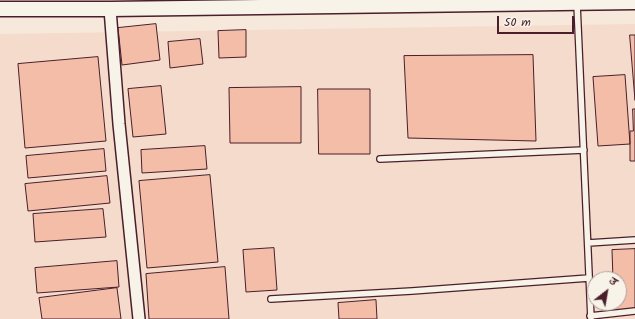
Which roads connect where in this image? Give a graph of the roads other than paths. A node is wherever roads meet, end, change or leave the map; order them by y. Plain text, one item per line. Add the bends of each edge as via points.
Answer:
1 (577, 1) edge
2 (635, 2) edge
3 (0, 9) edge
4 (110, 9) junction
5 (584, 150) junction
6 (380, 158) dead end
7 (635, 240) edge
8 (588, 243) junction
9 (589, 271) edge
10 (587, 278) edge
11 (271, 299) dead end
12 (635, 311) edge
13 (591, 317) edge
14 (139, 319) edge

1 - 2 street
1 - 4 street
1 - 5 lane
3 - 4 street
4 - 14 street
5 - 6 lane
5 - 8 lane
7 - 8 lane
8 - 9 lane
10 - 11 lane
12 - 13 lane

